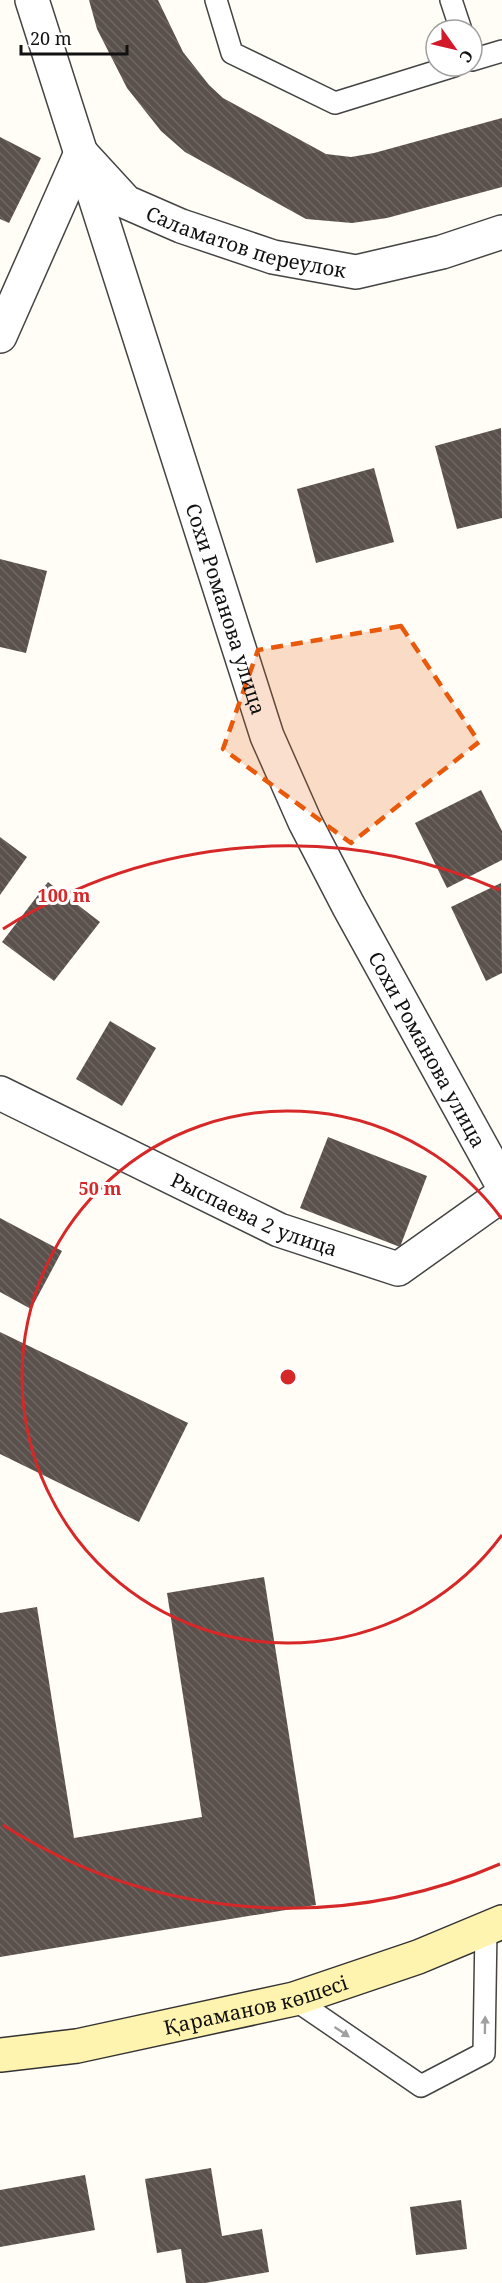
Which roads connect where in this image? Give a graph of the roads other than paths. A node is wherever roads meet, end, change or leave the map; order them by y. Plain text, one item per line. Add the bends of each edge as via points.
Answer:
1 (32, 0) edge
2 (216, 0) edge
3 (451, 0) edge
4 (457, 18) edge
5 (502, 51) edge
6 (484, 56) edge
7 (424, 75) edge
8 (81, 153) junction
9 (502, 232) edge
10 (0, 336) edge
11 (0, 1093) edge
12 (502, 1184) edge
13 (502, 1195) edge
14 (494, 1925) edge
15 (294, 2000) junction
16 (0, 2055) edge

1 - 8 street, Сохи Романова улица
2 - 7 lane via 232,53 335,103
3 - 4 lane
5 - 6 lane
8 - 9 street, Саламатов переулок via 126,202 181,226 273,257 356,272 442,252
8 - 10 street
8 - 12 street, Сохи Романова улица via 267,736 305,822 348,904
11 - 13 street, Рыспаева 2 улица via 279,1230 398,1269
14 - 15 main road, Қараманов көшесі via 418,1957
15 -> 14 lane via 421,2086 484,2053
15 - 16 main road, Қараманов көшесі via 77,2046

